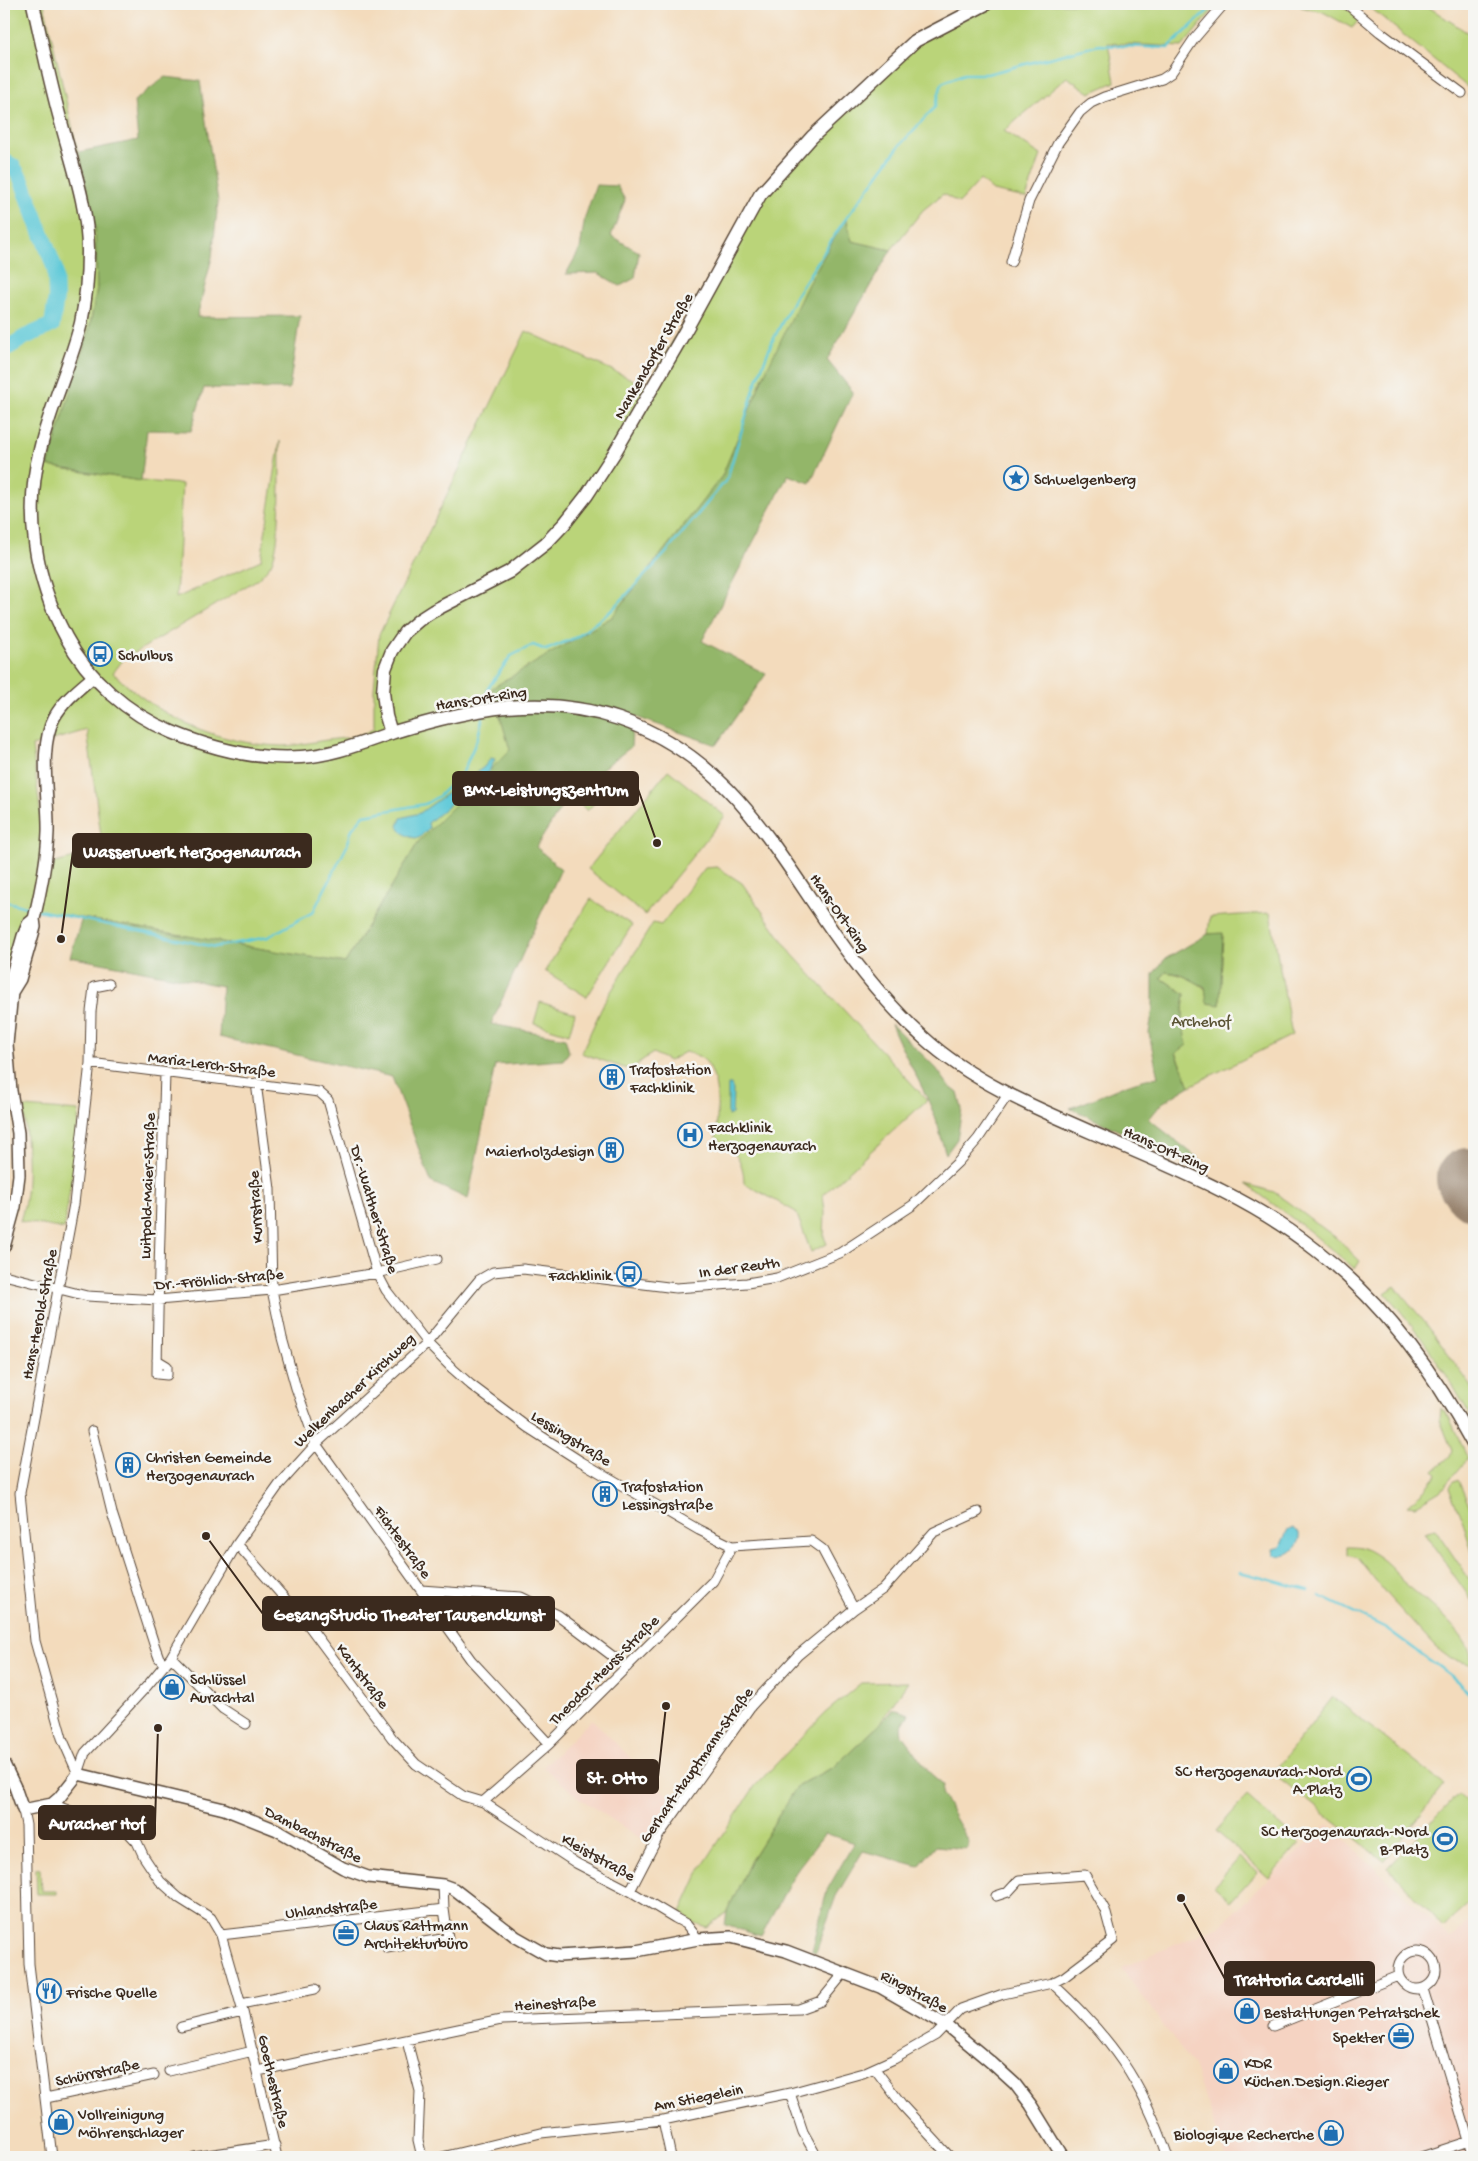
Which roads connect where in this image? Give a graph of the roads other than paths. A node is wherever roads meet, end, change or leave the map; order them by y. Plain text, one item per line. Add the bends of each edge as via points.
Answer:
1 (33, 4) edge
2 (986, 4) edge
3 (1224, 4) edge
4 (1347, 4) edge
5 (1462, 93) dead end
6 (1011, 262) dead end
7 (94, 676) junction
8 (391, 733) junction
9 (109, 984) dead end
10 (90, 1063) junction
11 (165, 1074) junction
12 (256, 1083) junction
13 (1009, 1093) junction
14 (328, 1100) joint
15 (4, 1247) edge
16 (437, 1259) dead end
17 (493, 1272) joint
18 (377, 1273) junction
19 (4, 1275) edge
20 (57, 1288) junction
21 (272, 1290) junction
22 (158, 1300) junction
23 (427, 1343) junction
24 (157, 1360) dead end
25 (92, 1431) dead end
26 (316, 1444) junction
27 (1474, 1446) edge
28 (978, 1512) dead end
29 (237, 1544) junction
30 (732, 1546) junction
31 (421, 1590) junction
32 (854, 1609) junction
33 (171, 1657) junction
34 (165, 1665) junction
35 (627, 1667) junction
36 (246, 1724) dead end
37 (549, 1744) junction
38 (4, 1764) edge
39 (78, 1774) junction
40 (483, 1802) junction
41 (52, 1804) junction
42 (23, 1810) junction
43 (443, 1885) junction
44 (630, 1891) junction
45 (996, 1896) dead end
46 (444, 1908) junction
47 (221, 1936) junction
48 (698, 1939) junction
49 (387, 1948) dead end
50 (844, 1972) junction
51 (1398, 1976) junction
52 (1052, 1983) junction
53 (315, 1989) dead end
54 (1423, 1989) junction
55 (242, 2008) junction
56 (946, 2025) junction
57 (1273, 2026) dead end
58 (181, 2027) dead end
59 (407, 2041) junction
60 (253, 2052) junction
61 (875, 2069) junction
62 (169, 2071) dead end
63 (258, 2071) junction
64 (154, 2075) dead end
65 (790, 2093) junction
66 (46, 2098) junction
67 (663, 2120) junction
68 (1470, 2142) junction
69 (275, 2145) junction
70 (52, 2157) edge
71 (194, 2157) edge
72 (277, 2157) edge
73 (422, 2157) edge
74 (442, 2157) edge
75 (671, 2157) edge
76 (817, 2157) edge
77 (950, 2157) edge
78 (1063, 2157) edge
79 (1168, 2157) edge
80 (1421, 2157) edge
81 (1474, 2157) edge

1 - 7 main road, Hans-Ort-Ring via 87,218 88,252 82,318 48,419 31,502 40,572 50,604 67,640
2 - 8 main road, Nankendorfer Straße via 915,41 812,137 760,195 615,452 576,509 527,559 490,583 419,620 392,651 385,669 383,692
3 - 6 street via 1194,39 1172,73 1104,96 1080,112 1058,142 1029,201
4 - 5 street
7 - 8 main road, Hans-Ort-Ring via 150,723 216,749 263,757 304,757 334,752
7 - 15 street via 61,708 50,728 45,750 48,833 44,870 35,927 20,979 12,992 7,1044 19,1175
8 - 13 main road, Hans-Ort-Ring via 446,717 518,704 589,710 651,732 687,754 736,795 764,829 857,964 925,1039 963,1068
9 - 10 street, Hans-Herold-Straße via 94,987
10 - 11 street, Maria-Lerch-Straße
10 - 20 street, Hans-Herold-Straße via 74,1204
11 - 12 street, Maria-Lerch-Straße
11 - 22 street, Luitpold-Maier-Straße
12 - 14 street, Maria-Lerch-Straße via 319,1092
12 - 21 street, Kurrstraße via 270,1189
13 - 17 street, In der Reuth via 968,1150 913,1204 840,1253 777,1278 676,1288 523,1269
13 - 27 main road, Hans-Ort-Ring via 1246,1204 1318,1250 1364,1293 1421,1358
14 - 18 street, Dr.-Walther-Straße
16 - 18 street, Dr.-Fröhlich-Straße
17 - 23 street, Welkenbacher Kirchweg via 479,1280
18 - 21 street, Dr.-Fröhlich-Straße
18 - 23 street, Dr.-Walther-Straße via 386,1290
19 - 20 street, Dr.-Fröhlich-Straße
20 - 22 street, Dr.-Fröhlich-Straße via 87,1296
20 - 39 street, Hans-Herold-Straße via 20,1493 35,1641 62,1738
21 - 22 street, Dr.-Fröhlich-Straße
21 - 26 street, Kurrstraße via 296,1388
22 - 24 street, Luitpold-Maier-Straße
23 - 26 street, Welkenbacher Kirchweg
23 - 30 street, Lessingstraße via 471,1385 528,1427 636,1494
25 - 34 street via 115,1522 154,1647
26 - 29 street, Welkenbacher Kirchweg via 279,1485
26 - 31 street, Fichtestraße
28 - 32 street, Gerhart-Hauptmann-Straße via 934,1532 883,1589
29 - 33 street, Welkenbacher Kirchweg
29 - 40 street, Kantstraße via 309,1626 392,1738 416,1764 463,1796
30 - 32 street via 811,1541 822,1549
30 - 35 street, Theodor-Heuss-Straße via 713,1581
31 - 35 street via 521,1597 558,1614
31 - 37 street, Fichtestraße via 471,1660
32 - 44 street, Gerhart-Hauptmann-Straße via 798,1655 750,1706 659,1835
33 - 34 street, Welkenbacher Kirchweg
33 - 36 street via 223,1709
34 - 39 street, Welkenbacher Kirchweg via 85,1753
35 - 37 street, Theodor-Heuss-Straße
37 - 40 street, Theodor-Heuss-Straße
38 - 42 street
39 - 41 street, Welkenbacher Kirchweg
39 - 43 street, Dambachstraße via 224,1809 277,1830 343,1868 368,1877
40 - 44 street, Kleiststraße via 576,1863
41 - 42 street
41 - 47 street, Goethestraße via 124,1828 137,1842 160,1881 179,1898 211,1918
42 - 66 street via 29,1964
43 - 46 street
43 - 48 street, Dambachstraße via 466,1898 516,1938 546,1954 636,1951
44 - 48 street, Kleiststraße via 686,1924
45 - 52 street, Am Stiegelein via 1008,1892 1019,1880 1085,1875 1104,1910 1113,1940 1078,1969
46 - 47 street, Uhlandstraße
46 - 49 street via 448,1938
47 - 55 street, Goethestraße
48 - 50 street, Ringstraße via 746,1939
50 - 56 street, Ringstraße via 880,1987
50 - 59 street, Heinestraße via 821,2001 800,2009 501,2020
51 - 54 street via 1404,1985
51 - 54 street via 1403,1957 1413,1951 1424,1952 1432,1957 1437,1968 1434,1981
51 - 57 street
52 - 56 street, Am Stiegelein via 1003,1994 962,2009
52 - 79 street via 1098,2029 1127,2067 1148,2105
53 - 55 street
54 - 68 street
55 - 58 street
55 - 60 street, Goethestraße
56 - 61 street, Am Stiegelein via 936,2035
56 - 78 street, Ringstraße via 1015,2084
59 - 63 street, Heinestraße
59 - 73 street via 420,2091 418,2140
60 - 62 street
60 - 63 street, Goethestraße
61 - 65 street, Am Stiegelein
61 - 77 street via 903,2106
63 - 69 street, Goethestraße
64 - 66 street, Schürrstraße
65 - 67 street, Am Stiegelein
65 - 76 street via 803,2132
66 - 70 street
67 - 74 street, Am Stiegelein via 541,2133
67 - 75 street
68 - 80 street
68 - 81 street
69 - 71 street
69 - 72 street, Goethestraße

